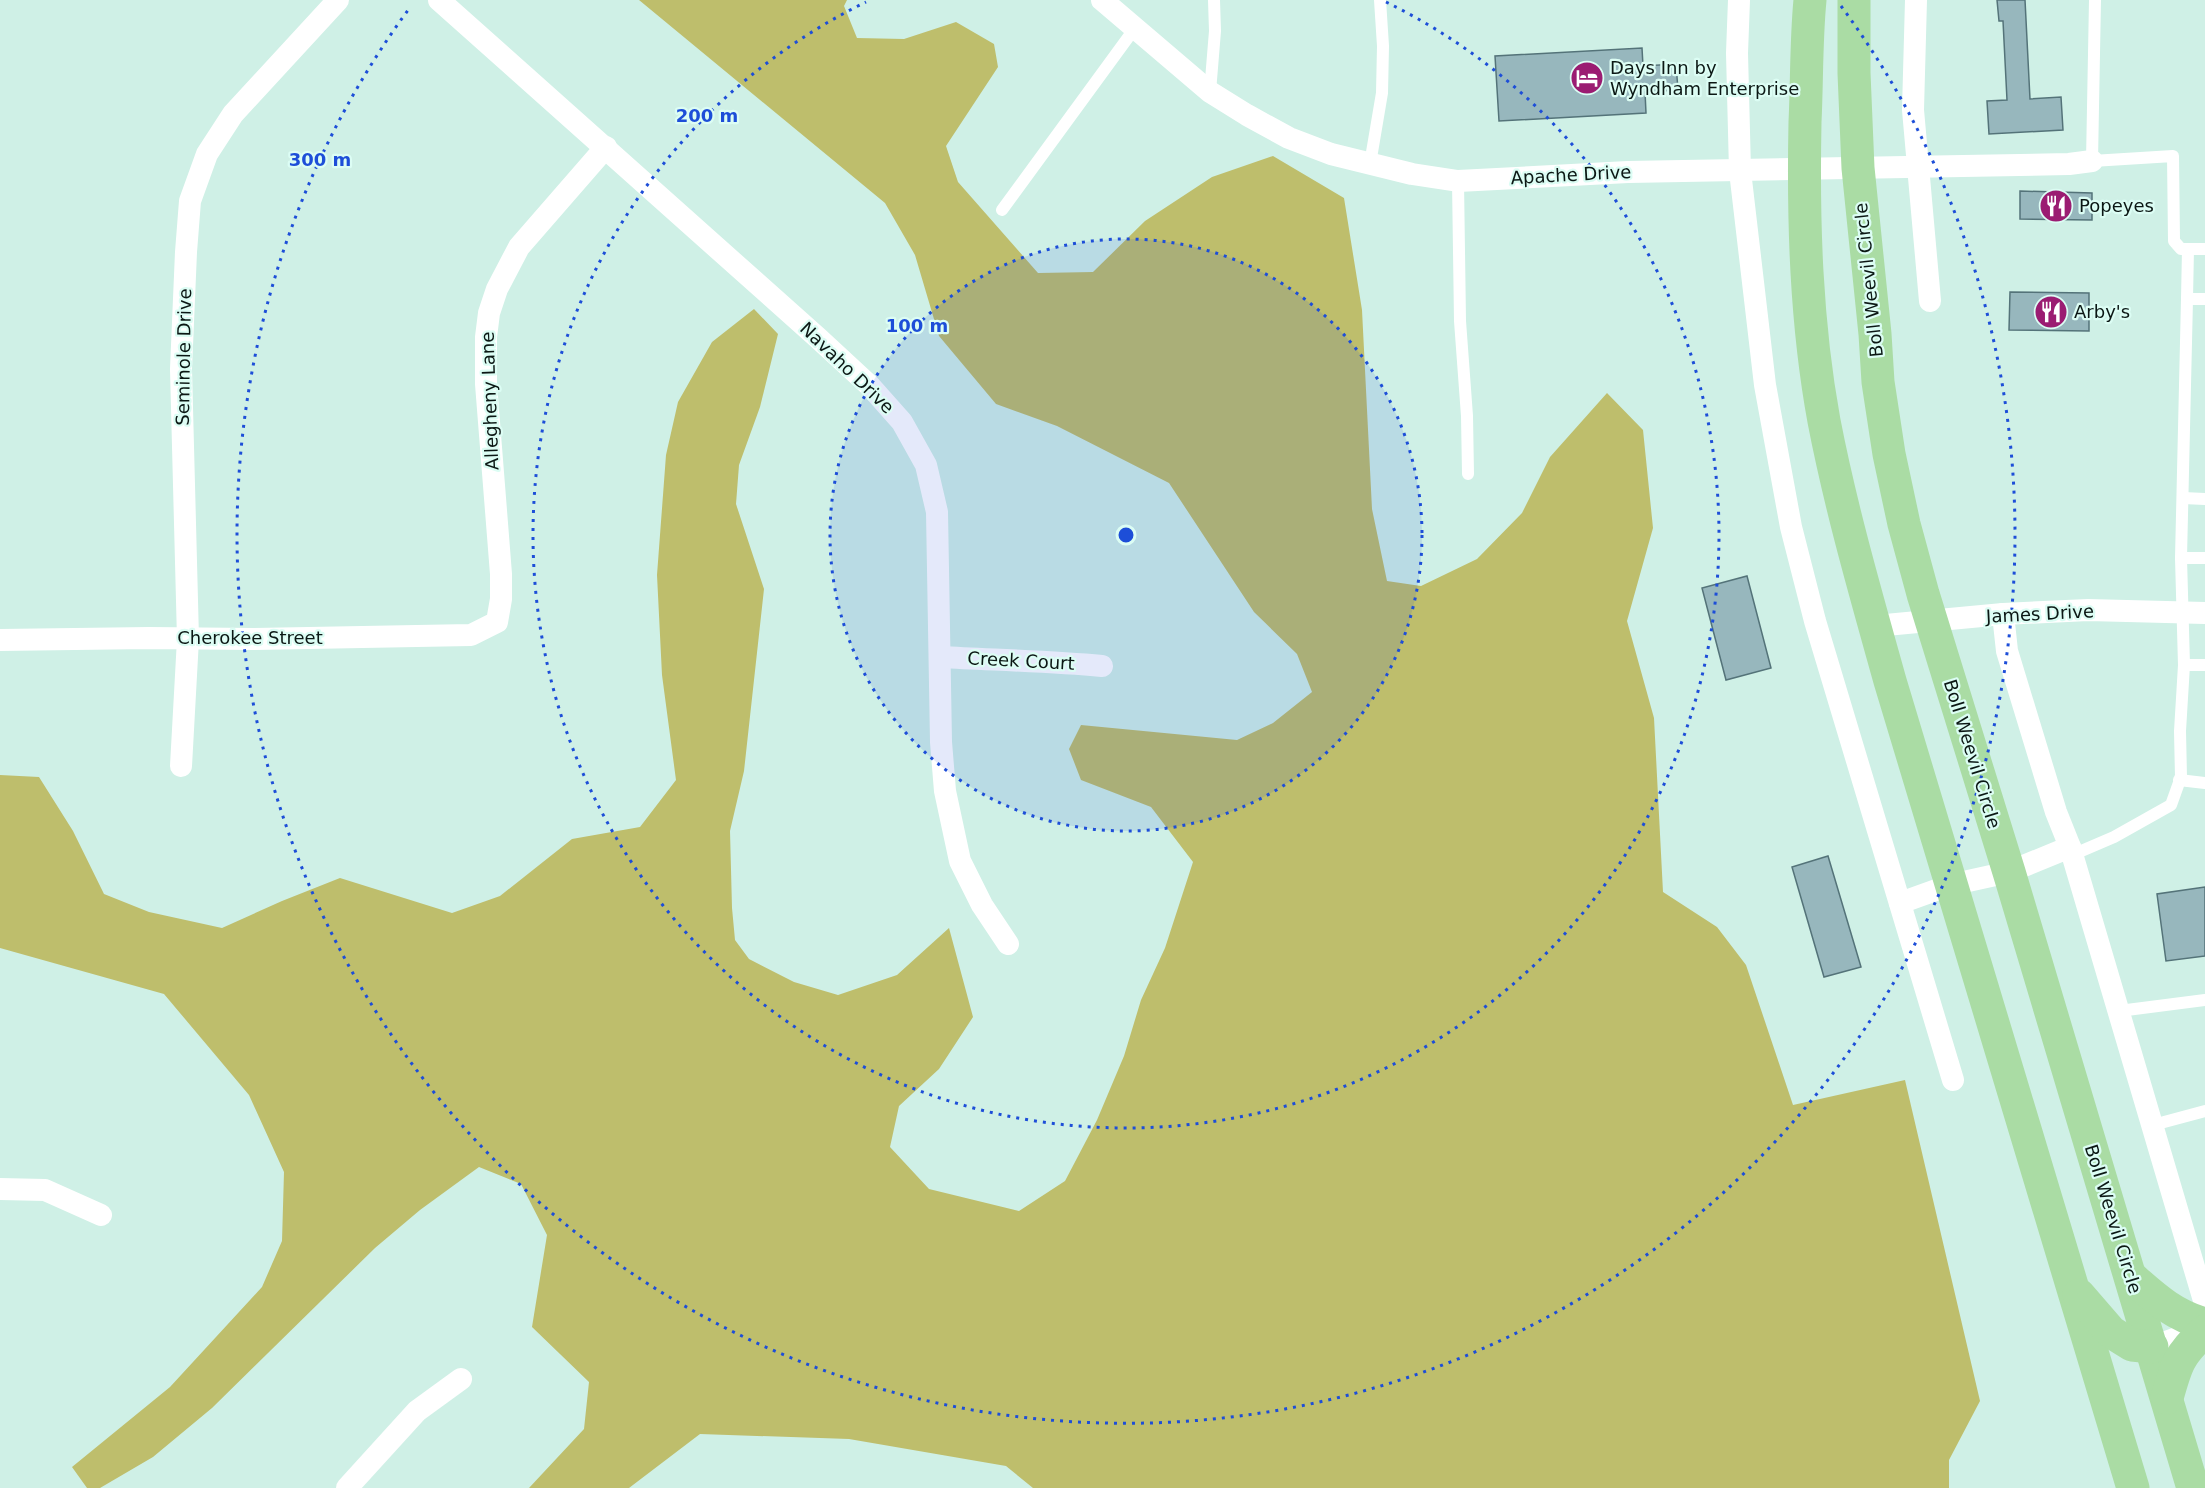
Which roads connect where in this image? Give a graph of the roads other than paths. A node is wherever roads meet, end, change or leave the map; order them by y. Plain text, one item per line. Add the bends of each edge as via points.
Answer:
1 (338, 0) edge
2 (439, 0) edge
3 (1102, 0) edge
4 (1214, 0) edge
5 (1380, 0) edge
6 (1739, 0) edge
7 (1810, 0) edge
8 (1854, 0) edge
9 (1917, 0) edge
10 (2095, 0) edge
11 (1135, 28) junction
12 (1210, 92) junction
13 (606, 147) junction
14 (2092, 161) junction
15 (1370, 164) junction
16 (1917, 167) junction
17 (1858, 168) junction
18 (1803, 169) junction
19 (1740, 171) junction
20 (1458, 181) junction
21 (1002, 210) dead end
22 (2188, 249) junction
23 (2205, 249) edge
24 (2187, 299) junction
25 (2205, 299) edge
26 (1930, 301) dead end
27 (1468, 474) dead end
28 (2183, 498) junction
29 (2205, 499) edge
30 (2181, 558) junction
31 (2205, 558) edge
32 (2195, 612) edge
33 (2003, 614) junction
34 (497, 621) joint
35 (1931, 621) junction
36 (1875, 626) junction
37 (188, 639) junction
38 (0, 640) edge
39 (941, 657) junction
40 (2184, 665) junction
41 (2205, 665) edge
42 (1102, 666) dead end
43 (181, 766) dead end
44 (2180, 780) junction
45 (2205, 783) edge
46 (2071, 851) junction
47 (2009, 872) junction
48 (1950, 885) junction
49 (1900, 903) junction
50 (1008, 944) dead end
51 (2205, 1000) edge
52 (2119, 1011) junction
53 (1953, 1080) dead end
54 (2205, 1111) edge
55 (2153, 1125) junction
56 (0, 1189) edge
57 (101, 1215) dead end
58 (2131, 1277) junction
59 (2072, 1287) junction
60 (2205, 1304) edge
61 (2205, 1328) edge
62 (2152, 1347) junction
63 (461, 1379) dead end
64 (2167, 1398) junction
65 (347, 1488) edge
66 (2133, 1488) edge
67 (2193, 1488) edge

1 - 37 street, Seminole Drive via 233,114 207,154 190,201 181,369
2 - 13 street, Navaho Drive
3 - 11 street, Apache Drive
4 - 12 lane
5 - 15 lane via 1382,93
6 - 19 street
7 - 18 highway
8 - 17 highway, Boll Weevil Circle
9 - 16 street via 1913,110
10 - 14 lane
11 - 12 street, Apache Drive
11 - 21 lane
12 - 15 street, Apache Drive via 1289,138
13 - 34 street, Allegheny Lane via 519,247 489,313 486,384 501,574
13 - 39 street, Navaho Drive via 853,370 902,422 926,465 938,512
14 - 16 street, Apache Drive
14 - 22 lane via 2173,156 2174,241 2181,249
15 - 20 street, Apache Drive
16 - 17 street, Apache Drive
16 - 26 street
17 - 18 street, Apache Drive
17 - 35 highway, Boll Weevil Circle via 1878,382 1889,454
18 - 19 street, Apache Drive
18 - 36 highway via 1809,304 1821,399
19 - 20 street, Apache Drive
19 - 49 street via 1765,385 1791,527 1815,621
20 - 27 lane
22 - 23 lane
22 - 24 lane
24 - 25 lane
24 - 28 lane
28 - 29 lane
28 - 30 lane
30 - 31 lane
30 - 32 lane
32 - 33 street, James Drive via 2088,610
32 - 40 lane
33 - 35 street, James Drive
33 - 46 street via 2007,651
34 - 37 street, Cherokee Street via 471,635
35 - 36 street, James Drive
35 - 47 highway, Boll Weevil Circle
36 - 48 highway
37 - 38 street, Cherokee Street
37 - 43 street, Seminole Drive
39 - 42 street, Creek Court
39 - 50 street, Navaho Drive via 945,790 960,861
40 - 41 lane
40 - 44 lane
44 - 45 lane
44 - 46 lane via 2170,805 2114,837
46 - 47 street
46 - 52 street
47 - 48 street
47 - 58 highway, Boll Weevil Circle
48 - 49 street
48 - 59 highway
49 - 53 street
51 - 52 lane
52 - 55 street
54 - 55 lane
55 - 60 street
56 - 57 street via 45,1190
58 - 61 highway via 2161,1303
58 - 62 highway, Boll Weevil Circle
59 - 62 highway via 2111,1332 2132,1345
59 - 66 highway
61 - 62 street
61 - 64 highway via 2177,1363
62 - 64 highway, Boll Weevil Circle
63 - 65 street via 417,1411
64 - 67 highway, Boll Weevil Circle

